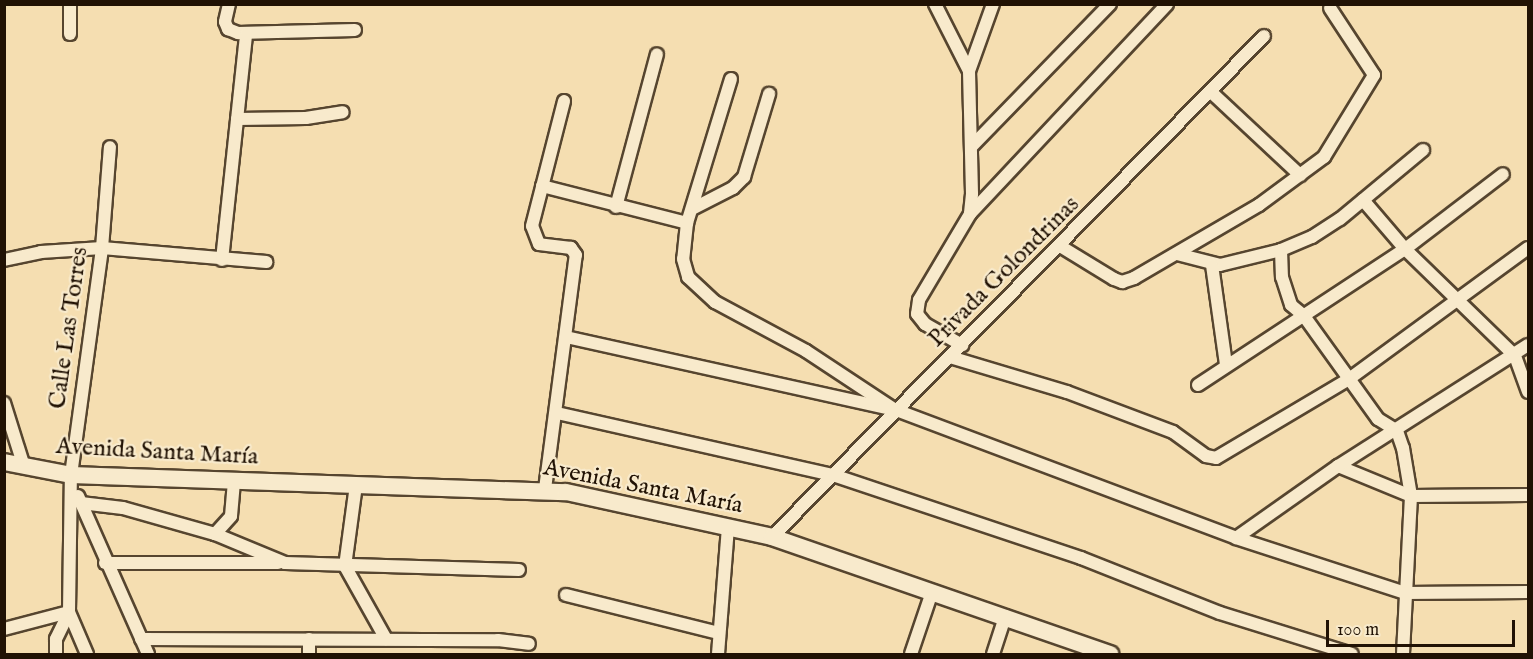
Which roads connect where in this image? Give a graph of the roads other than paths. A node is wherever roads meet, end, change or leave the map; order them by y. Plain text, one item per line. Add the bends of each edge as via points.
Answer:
1 (70, 4) edge
2 (229, 4) edge
3 (935, 4) edge
4 (993, 4) edge
5 (1110, 4) edge
6 (1167, 4) edge
7 (1330, 8) dead end
8 (355, 30) dead end
9 (70, 34) dead end
10 (246, 34) junction
11 (1264, 36) dead end
12 (657, 54) dead end
13 (969, 71) junction
14 (731, 79) dead end
15 (1211, 92) junction
16 (769, 94) dead end
17 (564, 101) dead end
18 (343, 112) dead end
19 (237, 119) junction
20 (972, 146) junction
21 (110, 147) dead end
22 (1423, 150) dead end
23 (1503, 174) dead end
24 (1300, 175) junction
25 (542, 186) junction
26 (1363, 200) junction
27 (616, 207) junction
28 (694, 208) junction
29 (970, 214) junction
30 (687, 223) junction
31 (1060, 246) junction
32 (102, 248) junction
33 (1528, 248) edge
34 (1405, 249) junction
35 (1281, 250) junction
36 (1177, 254) junction
37 (4, 260) edge
38 (222, 260) junction
39 (266, 262) dead end
40 (1212, 265) junction
41 (1456, 302) junction
42 (1304, 316) junction
43 (566, 337) junction
44 (962, 345) junction
45 (1528, 345) edge
46 (1515, 356) junction
47 (950, 357) junction
48 (1226, 365) junction
49 (1348, 379) junction
50 (1198, 385) dead end
51 (1528, 392) edge
52 (4, 403) edge
53 (896, 410) junction
54 (558, 413) junction
55 (1396, 431) junction
56 (4, 462) edge
57 (1338, 466) junction
58 (24, 467) junction
59 (71, 475) junction
60 (833, 476) junction
61 (234, 481) junction
62 (356, 485) junction
63 (545, 489) junction
64 (1528, 495) edge
65 (1411, 496) junction
66 (81, 503) junction
67 (728, 527) junction
68 (215, 534) junction
69 (772, 537) junction
70 (1236, 538) junction
71 (285, 562) junction
72 (105, 563) junction
73 (345, 566) junction
74 (519, 570) dead end
75 (932, 592) junction
76 (1405, 592) junction
77 (1528, 592) edge
78 (566, 595) dead end
79 (69, 612) junction
80 (1005, 616) junction
81 (4, 629) edge
82 (718, 633) junction
83 (141, 639) junction
84 (309, 639) junction
85 (386, 639) junction
86 (529, 644) dead end
87 (56, 654) edge
88 (87, 654) edge
89 (148, 654) edge
90 (309, 654) edge
91 (718, 654) edge
92 (911, 654) edge
93 (993, 654) edge
94 (1110, 654) edge
95 (1352, 654) edge
96 (1403, 654) edge

1 - 9 street
2 - 10 street via 226,26
3 - 13 street
4 - 13 street
5 - 20 street
6 - 29 street
7 - 24 street via 1374,75 1332,148
8 - 10 street
10 - 19 street
11 - 15 street, Privada Golondrinas
12 - 27 street
13 - 20 street
14 - 28 street
15 - 24 street
15 - 31 street, Privada Golondrinas
16 - 28 street via 744,177 733,188
17 - 25 street
18 - 19 street via 306,118
19 - 38 street
20 - 29 street
21 - 32 street, Calle Las Torres
22 - 26 street
23 - 34 street
24 - 36 street via 1259,205
25 - 27 street
25 - 43 street via 532,226 535,239 539,244 571,249 576,255
26 - 34 street
26 - 35 street via 1326,229
27 - 30 street
28 - 30 street
29 - 44 street via 917,308 925,324
30 - 53 street via 683,260 688,277 699,290 854,380
31 - 36 street via 1122,282
31 - 44 street, Privada Golondrinas
32 - 37 street via 42,252
32 - 38 street
32 - 59 street, Calle Las Torres
33 - 41 street
34 - 41 street
34 - 42 street
35 - 40 street
35 - 42 street via 1286,297 1296,313
36 - 40 street
38 - 39 street
40 - 48 street
41 - 46 street
41 - 49 street
42 - 48 street
42 - 49 street
43 - 53 street
43 - 54 street
44 - 47 street, Privada Golondrinas
45 - 46 street
46 - 51 street
46 - 55 street
47 - 49 street via 1067,392 1173,432 1206,456 1216,458
47 - 53 street, Privada Golondrinas
48 - 50 street
49 - 55 street via 1378,418
52 - 58 street
53 - 60 street, Privada Golondrinas
53 - 70 street
54 - 60 street
54 - 63 street
55 - 57 street
55 - 65 street
56 - 58 main road, Avenida Santa María
57 - 65 street
57 - 70 street
58 - 59 main road, Avenida Santa María
59 - 61 main road, Avenida Santa María
59 - 66 street
59 - 79 street, Calle Las Torres
60 - 69 street, Privada Golondrinas
60 - 95 street via 1081,558 1220,613
61 - 62 main road, Avenida Santa María
61 - 68 street via 231,516
62 - 63 main road, Avenida Santa María
62 - 73 street
63 - 67 main road, Avenida Santa María
64 - 65 street
65 - 76 street
66 - 68 street via 123,508
66 - 72 street
67 - 69 main road, Avenida Santa María
67 - 82 street
68 - 71 street
69 - 75 main road, Avenida Santa María
70 - 76 street
71 - 72 street
71 - 73 street
72 - 83 street
73 - 74 street
73 - 85 street
75 - 80 main road, Avenida Santa María
75 - 92 street
76 - 77 street
76 - 96 street
78 - 82 street
79 - 81 street
79 - 87 street, Calle Las Torres via 56,639
79 - 88 street
80 - 93 street
80 - 94 main road, Avenida Santa María
82 - 91 street
83 - 84 street
83 - 89 street
84 - 85 street
84 - 90 street
85 - 86 street

